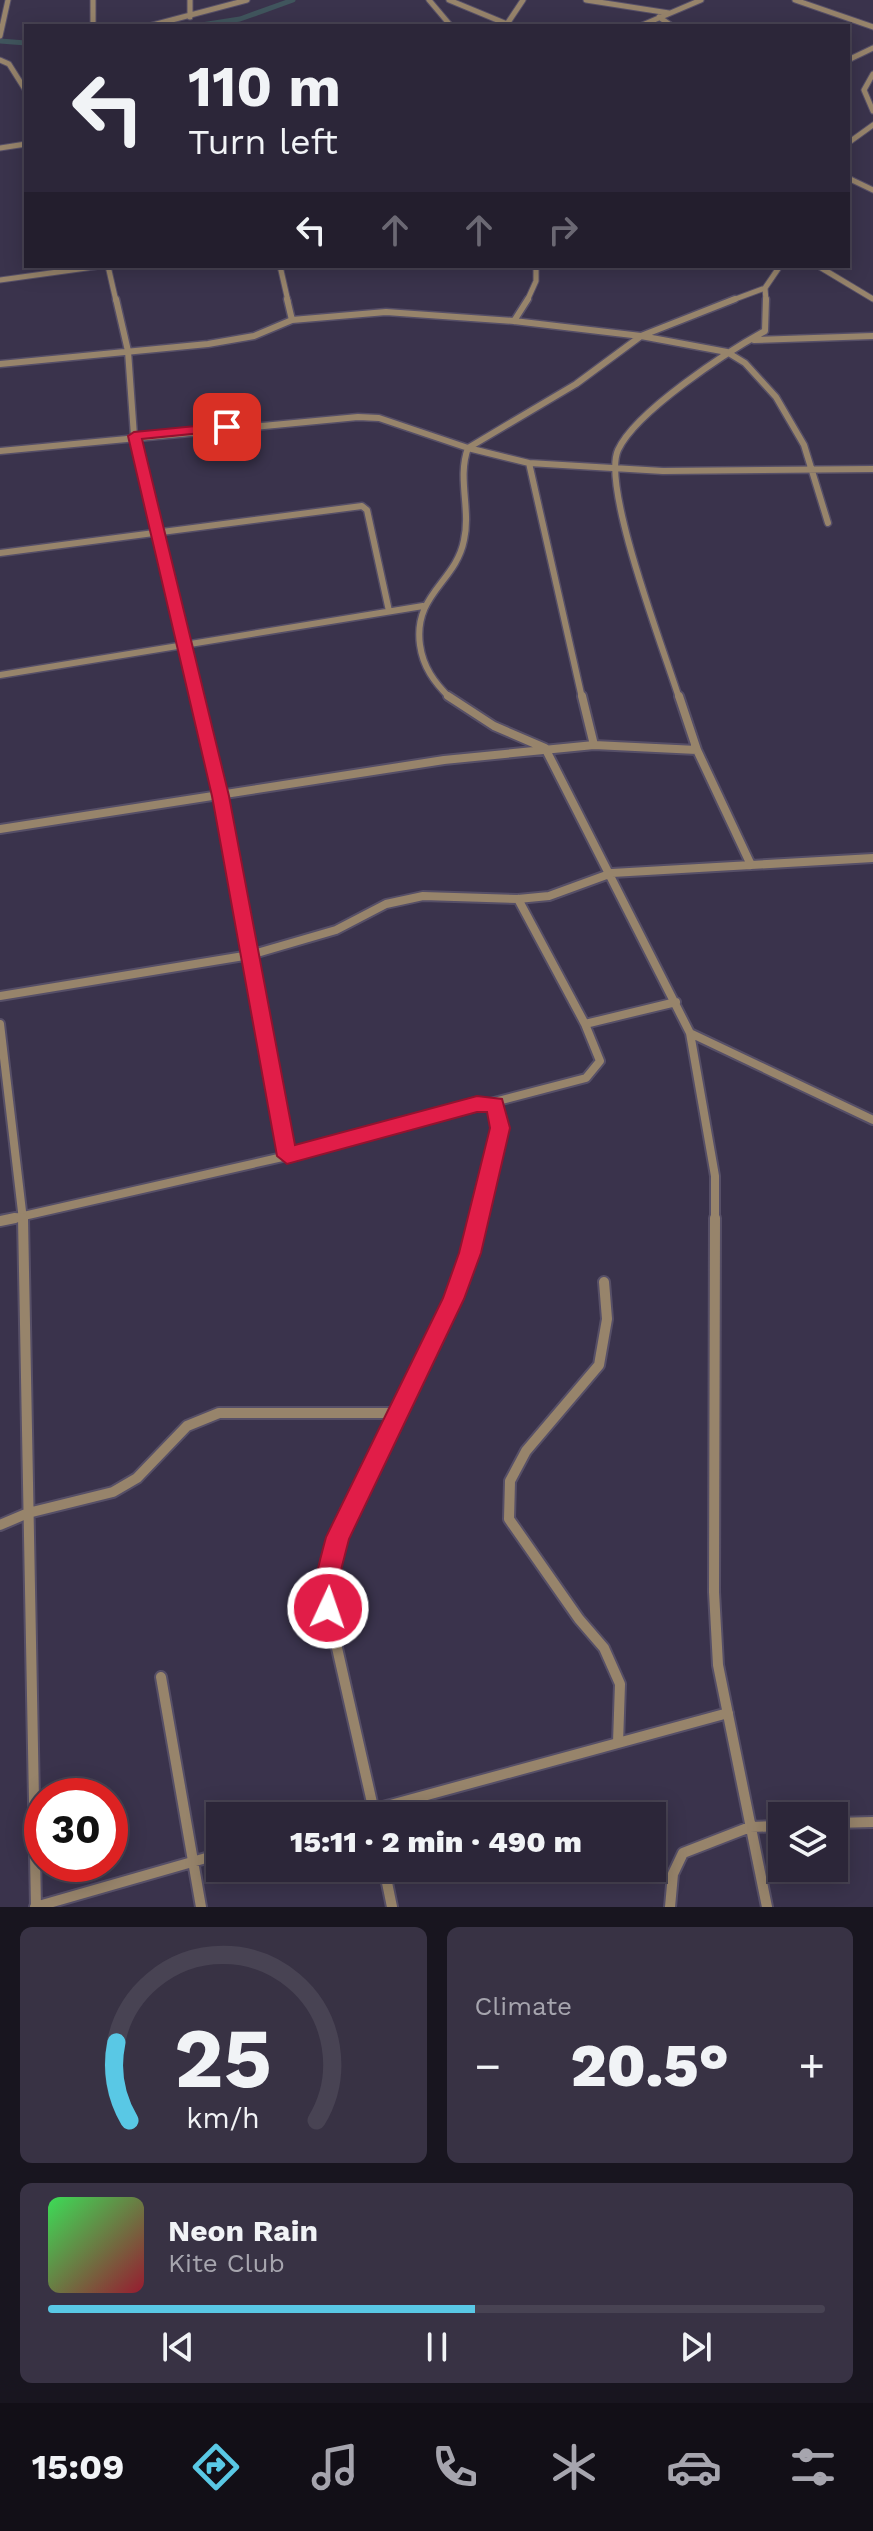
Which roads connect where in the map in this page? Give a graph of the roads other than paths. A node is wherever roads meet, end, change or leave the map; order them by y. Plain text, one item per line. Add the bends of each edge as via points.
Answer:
1 (8, 0) edge
2 (93, 0) edge
3 (190, 0) edge
4 (247, 0) edge
5 (429, 0) edge
6 (449, 0) edge
7 (523, 0) edge
8 (586, 0) edge
9 (701, 0) edge
10 (795, 0) edge
11 (669, 13) junction
12 (190, 17) junction
13 (659, 17) junction
14 (93, 24) edge
15 (158, 24) edge
16 (449, 24) edge
17 (508, 24) edge
18 (511, 24) edge
19 (644, 24) edge
20 (669, 24) edge
21 (873, 27) edge
22 (0, 36) edge
23 (873, 48) edge
24 (850, 59) edge
25 (0, 62) edge
26 (873, 74) edge
27 (24, 88) edge
28 (873, 111) edge
29 (873, 125) edge
30 (850, 142) edge
31 (24, 144) edge
32 (0, 148) edge
33 (850, 179) edge
34 (873, 190) edge
35 (87, 268) edge
36 (108, 268) edge
37 (280, 268) edge
38 (536, 268) edge
39 (779, 268) edge
40 (821, 268) edge
41 (0, 280) edge
42 (765, 288) junction
43 (873, 299) edge
44 (292, 320) junction
45 (514, 321) junction
46 (641, 336) junction
47 (873, 336) edge
48 (753, 340) junction
49 (128, 351) junction
50 (727, 352) junction
51 (0, 364) edge
52 (134, 436) junction
53 (468, 448) junction
54 (0, 451) edge
55 (529, 463) junction
56 (616, 468) junction
57 (873, 469) edge
58 (813, 471) junction
59 (828, 523) dead end
60 (157, 531) junction
61 (0, 553) edge
62 (423, 606) junction
63 (389, 611) junction
64 (185, 646) junction
65 (0, 675) edge
66 (594, 745) junction
67 (545, 748) junction
68 (697, 750) junction
69 (220, 796) junction
70 (0, 829) edge
71 (873, 858) edge
72 (751, 865) junction
73 (612, 873) junction
74 (518, 899) junction
75 (250, 955) junction
76 (0, 996) edge
77 (676, 1002) junction
78 (0, 1024) edge
79 (585, 1024) junction
80 (690, 1033) junction
81 (495, 1105) junction
82 (873, 1120) edge
83 (287, 1156) junction
84 (23, 1217) junction
85 (0, 1221) edge
86 (604, 1282) dead end
87 (398, 1413) junction
88 (28, 1513) junction
89 (0, 1525) edge
90 (161, 1677) dead end
91 (728, 1713) junction
92 (618, 1743) junction
93 (372, 1802) edge
94 (412, 1802) edge
95 (873, 1822) edge
96 (848, 1823) edge
97 (768, 1826) edge
98 (750, 1827) junction
99 (206, 1858) edge
100 (195, 1861) junction
101 (387, 1882) edge
102 (35, 1907) edge
103 (201, 1907) edge
104 (392, 1907) edge
105 (670, 1907) edge
106 (767, 1907) edge

1 - 22 street
2 - 14 street
3 - 12 street
4 - 12 street
5 - 16 street
6 - 17 street
7 - 18 street
8 - 11 street
9 - 11 street
10 - 21 street
11 - 13 street
12 - 15 street
13 - 19 street
13 - 20 street
23 - 24 street
25 - 27 street via 9,64
26 - 28 street via 864,90
29 - 30 street
31 - 32 street
33 - 34 street
35 - 41 street
36 - 49 street
37 - 44 street
38 - 45 street via 538,279
39 - 42 street
40 - 43 street
42 - 46 street
42 - 48 street via 768,319 765,331
44 - 45 street via 386,312
44 - 49 street via 236,340
45 - 46 street
46 - 50 street
46 - 53 street via 576,384
47 - 48 street
48 - 50 street
49 - 51 street
49 - 52 street
50 - 56 street via 624,438
50 - 58 street via 745,363 776,397
52 - 53 street via 358,417 379,418
52 - 54 street
52 - 60 street
53 - 55 street
53 - 62 street via 462,465 468,522 462,551
55 - 56 street
55 - 66 street
56 - 58 street
56 - 68 street via 640,580
57 - 58 street
58 - 59 street
60 - 61 street
60 - 63 street via 362,506
60 - 64 street
62 - 63 street
62 - 67 street via 417,625 432,680 453,701 494,726
63 - 64 street
64 - 65 street
64 - 69 street
66 - 67 street
66 - 68 street
67 - 69 street
67 - 73 street
68 - 72 street
69 - 70 street
69 - 75 street
71 - 72 street
72 - 73 street
73 - 74 street via 580,887
73 - 77 street
74 - 75 street via 423,896 398,901 336,930
74 - 79 street
75 - 76 street
75 - 83 street
77 - 79 street
77 - 80 street
78 - 84 street
79 - 81 street via 600,1061 597,1069 586,1078
80 - 82 street
80 - 91 street via 715,1176 714,1592 718,1665
81 - 83 street via 477,1104
81 - 87 street via 500,1128 470,1253
83 - 84 street
84 - 85 street
84 - 88 street
86 - 92 street via 607,1319 599,1365 526,1451 510,1481 509,1519 604,1648 620,1684
87 - 88 street via 219,1413 187,1426 137,1478 113,1492
87 - 93 street via 338,1537 328,1574 328,1608
88 - 89 street
88 - 102 street
90 - 100 street
91 - 92 street
91 - 98 street
92 - 94 street
95 - 96 street
97 - 98 street
98 - 105 street via 683,1853 673,1874
98 - 106 street
99 - 100 street
100 - 102 street
100 - 103 street
101 - 104 street

